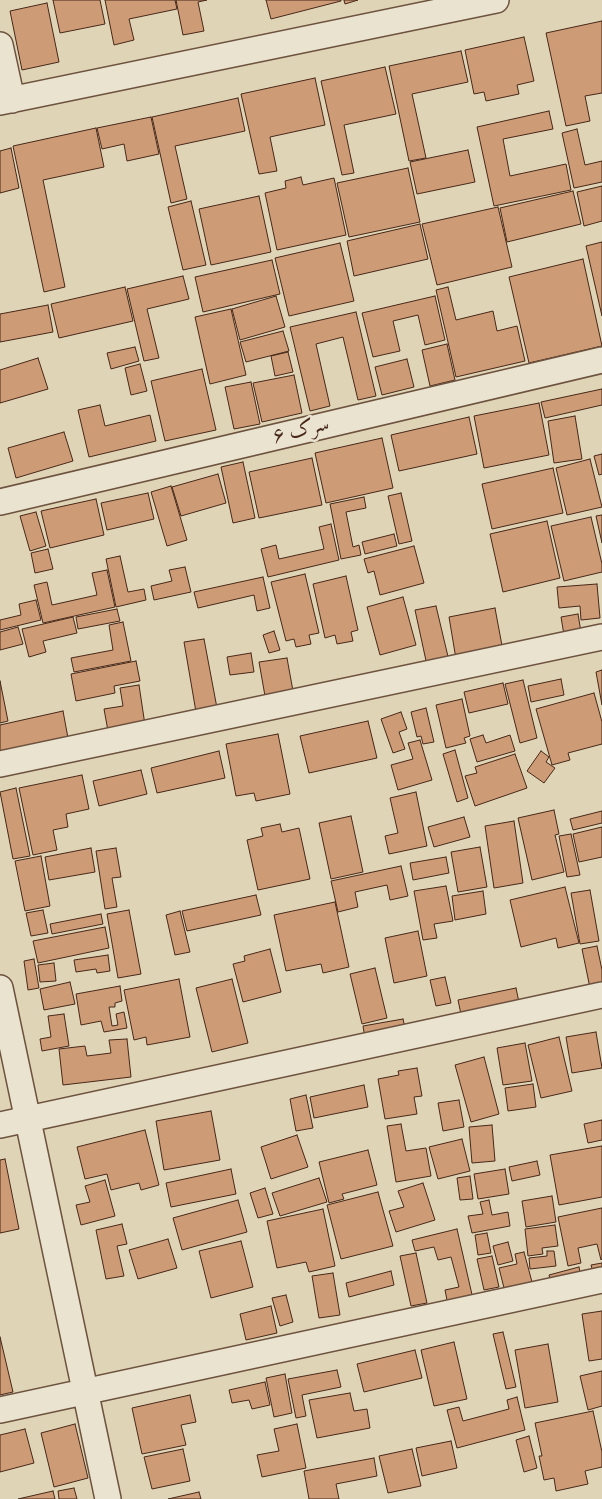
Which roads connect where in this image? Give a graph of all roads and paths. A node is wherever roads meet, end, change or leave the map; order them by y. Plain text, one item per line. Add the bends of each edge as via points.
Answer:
1 (496, 0) edge
2 (0, 45) edge
3 (6, 101) edge
4 (602, 360) edge
5 (0, 502) edge
6 (602, 637) edge
7 (0, 764) edge
8 (0, 988) edge
9 (602, 995) edge
10 (28, 1120) junction
11 (0, 1126) edge
12 (602, 1280) edge
13 (86, 1392) junction
14 (0, 1410) edge
15 (108, 1499) edge

1 - 3 street
2 - 3 street
4 - 5 street, سرک ۶
6 - 7 street
8 - 10 street
9 - 10 street
10 - 11 street
10 - 13 street
12 - 13 street
13 - 14 street
13 - 15 street

